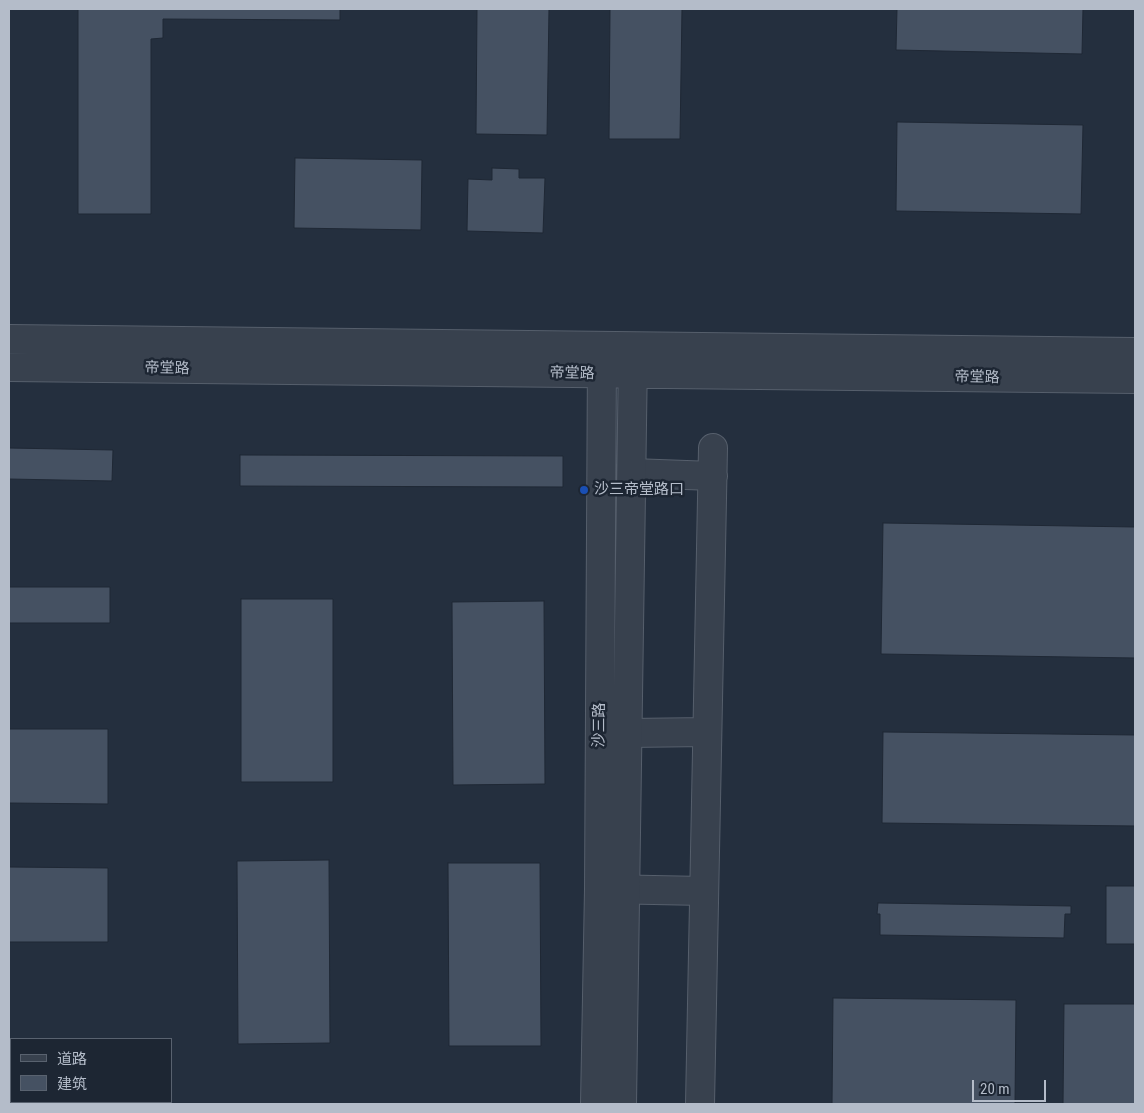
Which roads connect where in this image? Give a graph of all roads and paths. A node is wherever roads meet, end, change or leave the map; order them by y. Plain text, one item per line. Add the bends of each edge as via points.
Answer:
1 (9, 339) edge
2 (603, 346) junction
3 (633, 347) junction
4 (1135, 352) edge
5 (9, 366) edge
6 (602, 374) junction
7 (633, 374) junction
8 (1135, 379) edge
9 (713, 448) dead end
10 (632, 473) junction
11 (713, 476) junction
12 (707, 732) junction
13 (628, 733) junction
14 (599, 889) junction
15 (625, 890) junction
16 (704, 891) junction
17 (595, 1104) edge
18 (622, 1104) edge
19 (700, 1104) edge

1 - 2 street, 帝堂路
2 - 3 street, 帝堂路
2 - 6 street, 沙三路
3 - 4 street, 帝堂路
3 - 7 street, 沙三路
5 - 6 street, 帝堂路
6 - 7 street, 帝堂路
6 - 14 street, 沙三路
7 - 8 street, 帝堂路
7 - 10 street, 沙三路
9 - 11 street
10 - 11 street
10 - 13 street, 沙三路
11 - 12 street
12 - 13 street
12 - 16 street
13 - 15 street, 沙三路
14 - 15 street
14 - 17 street, 沙三路
15 - 16 street
15 - 18 street, 沙三路
16 - 19 street

